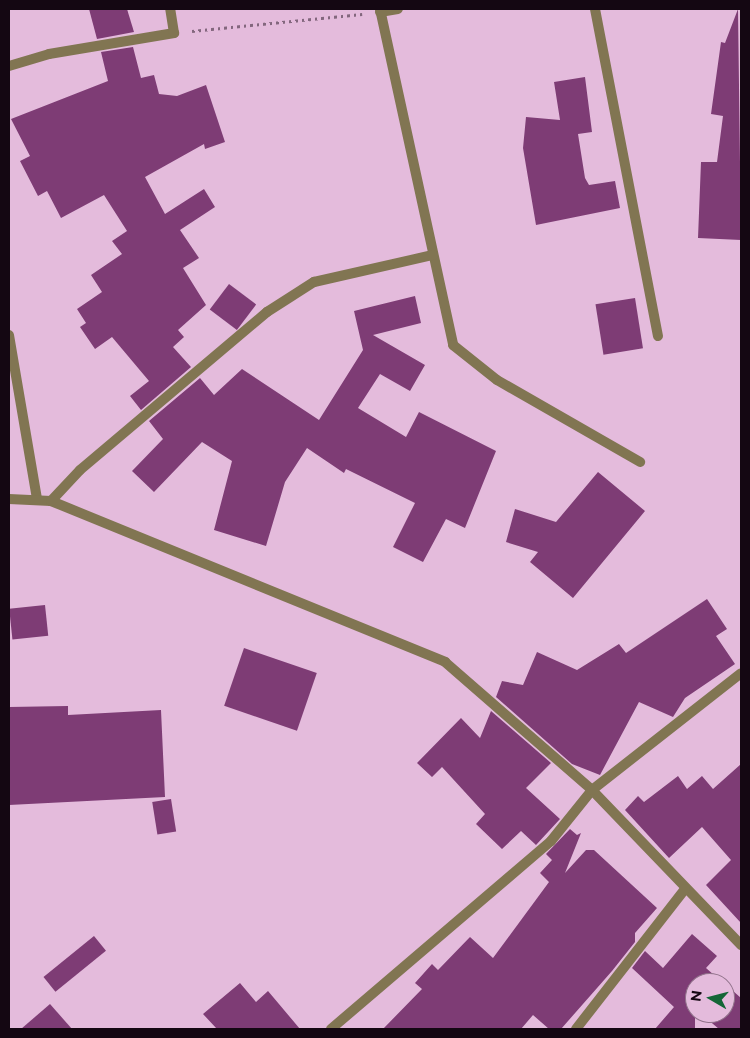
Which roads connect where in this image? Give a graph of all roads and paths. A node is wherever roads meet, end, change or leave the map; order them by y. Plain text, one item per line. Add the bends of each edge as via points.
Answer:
1 (170, 9) edge
2 (398, 9) edge
3 (595, 9) edge
4 (380, 11) edge
5 (174, 33) junction
6 (9, 66) edge
7 (433, 255) junction
8 (9, 335) edge
9 (658, 336) dead end
10 (640, 462) dead end
11 (37, 498) junction
12 (9, 499) edge
13 (51, 501) junction
14 (741, 673) edge
15 (592, 790) junction
16 (686, 889) junction
17 (741, 945) edge
18 (331, 1029) edge
19 (576, 1029) edge

1 - 5 street
2 - 4 street
3 - 9 street
4 - 5 path
4 - 7 street
5 - 6 street via 50,54
7 - 10 street via 453,344 497,380
7 - 13 street via 314,282 267,312 80,470
8 - 11 street
11 - 12 street
11 - 13 street
13 - 15 street via 445,662
14 - 15 street
15 - 16 street
15 - 18 street via 551,841
16 - 17 street
16 - 19 street

